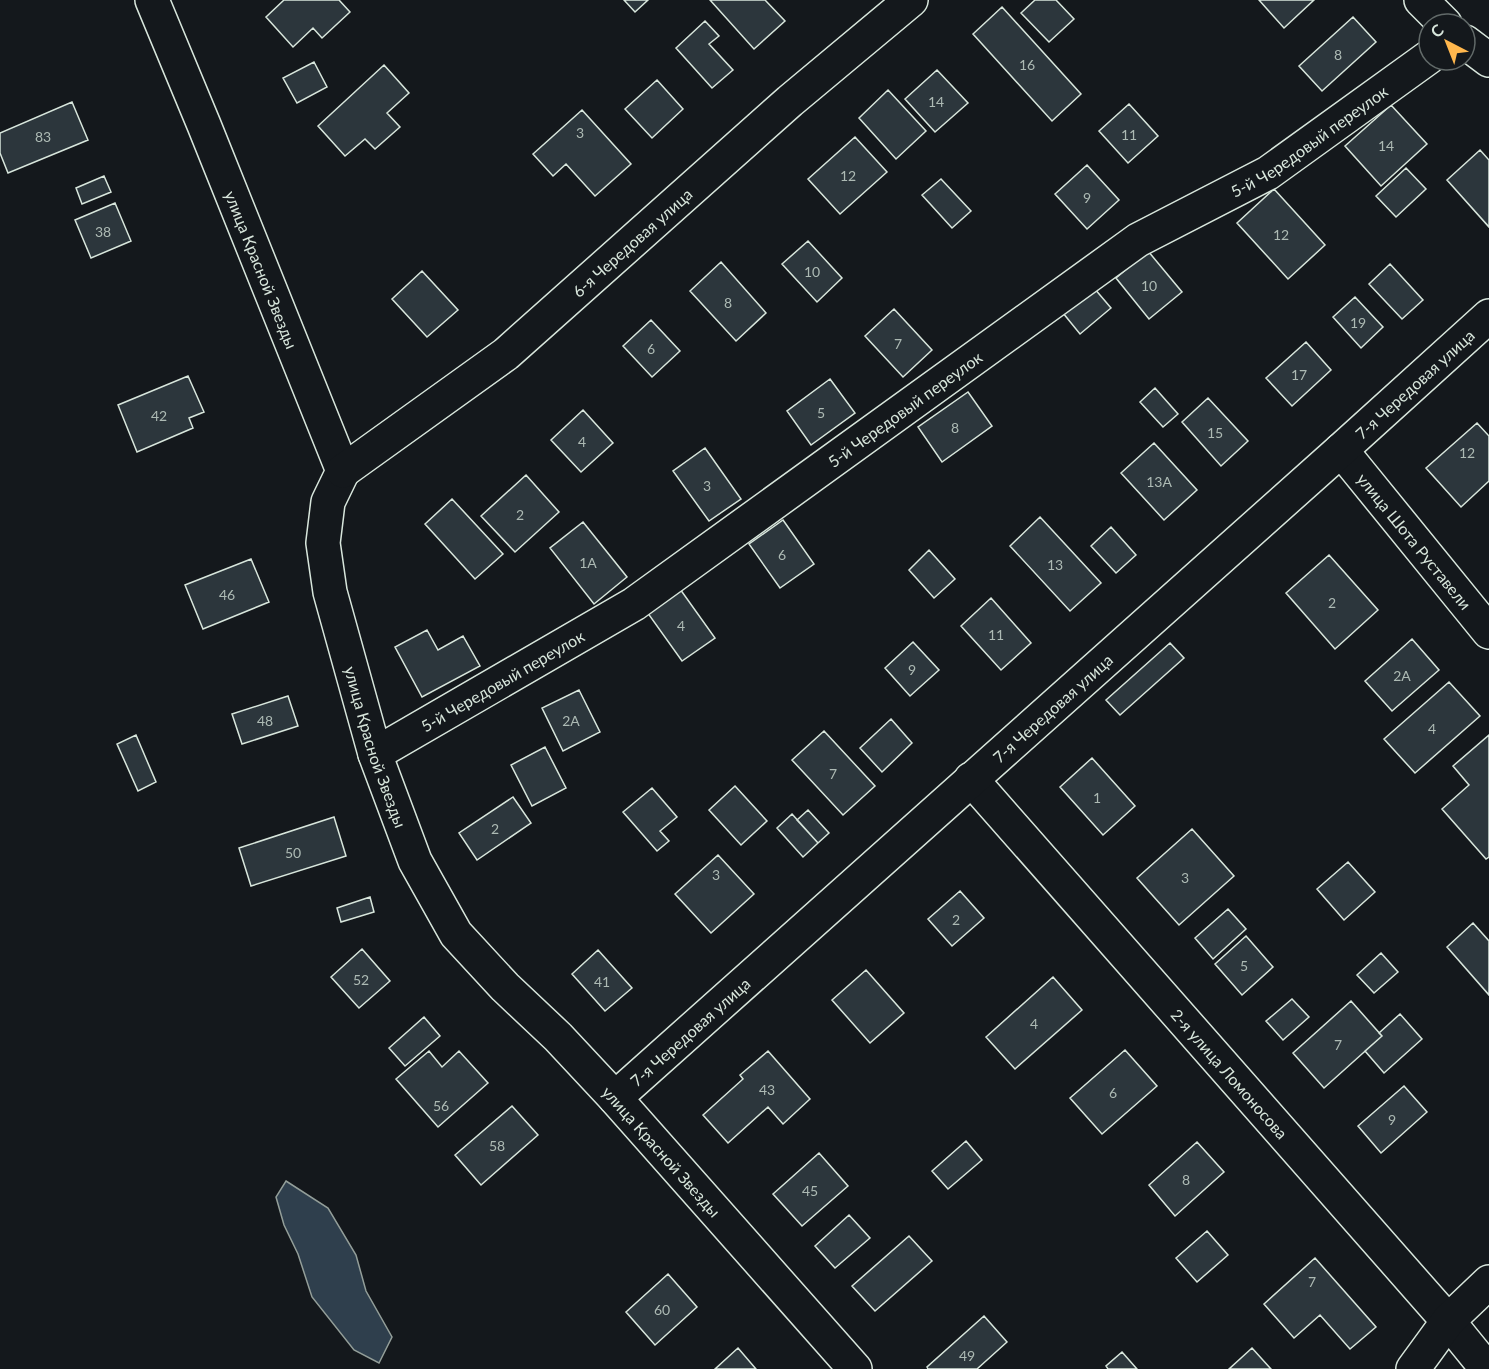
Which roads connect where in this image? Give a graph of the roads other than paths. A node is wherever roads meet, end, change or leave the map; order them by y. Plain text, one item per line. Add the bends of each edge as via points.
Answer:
1 (152, 0) edge
2 (911, 0) edge
3 (1420, 0) edge
4 (1432, 12) edge
5 (1417, 66) edge
6 (1489, 316) edge
7 (1341, 450) junction
8 (342, 471) junction
9 (1489, 632) edge
10 (375, 754) junction
11 (971, 779) junction
12 (615, 1098) junction
13 (1489, 1282) edge
14 (1449, 1321) junction
15 (855, 1369) edge
16 (1413, 1369) edge
17 (1487, 1369) edge

1 - 8 street, улица Красной Звезды
2 - 8 street, 6-я Чередовая улица via 790,101 506,354
3 - 4 street
5 - 10 street, 5-й Чередовый переулок via 1268,173 1138,240 634,604
6 - 7 street, 7-я Чередовая улица
7 - 9 street, улица Шота Руставели
7 - 11 street, 7-я Чередовая улица
8 - 10 street, улица Красной Звезды via 328,502 323,543 330,592
10 - 12 street, улица Красной Звезды via 415,861 456,934
11 - 12 street, 7-я Чередовая улица
11 - 14 street, 2-я улица Ломоносова
12 - 15 street, улица Красной Звезды
13 - 14 street
14 - 16 street
14 - 17 street, 2-я улица Ломоносова

